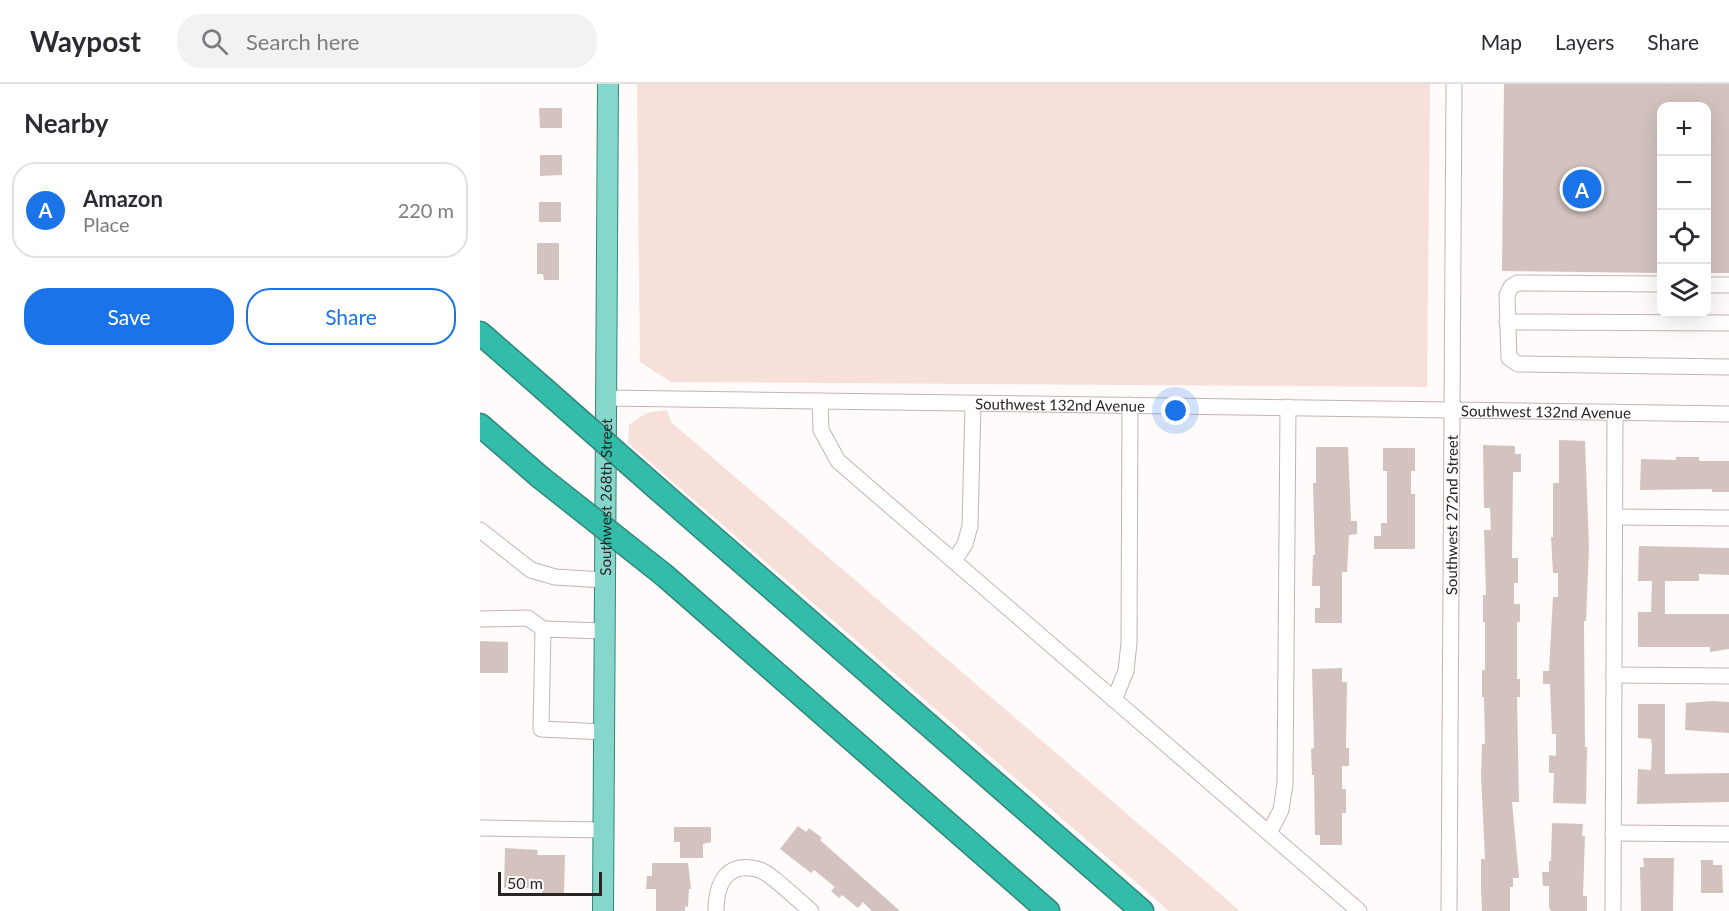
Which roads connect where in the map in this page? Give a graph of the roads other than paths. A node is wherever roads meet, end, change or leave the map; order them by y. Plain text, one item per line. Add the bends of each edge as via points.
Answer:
1 (608, 84) edge
2 (1454, 84) edge
3 (1657, 284) edge
4 (1711, 285) edge
5 (1729, 285) edge
6 (1508, 322) junction
7 (1729, 323) edge
8 (480, 333) edge
9 (1729, 367) edge
10 (607, 399) junction
11 (820, 401) junction
12 (973, 404) junction
13 (1130, 405) junction
14 (1288, 407) junction
15 (1452, 411) junction
16 (1615, 412) junction
17 (1729, 414) edge
18 (480, 425) edge
19 (1615, 517) junction
20 (1729, 518) edge
21 (480, 530) edge
22 (954, 561) junction
23 (604, 580) junction
24 (480, 619) edge
25 (543, 629) junction
26 (604, 631) junction
27 (1614, 675) junction
28 (1729, 676) edge
29 (1114, 700) junction
30 (604, 732) junction
31 (480, 828) edge
32 (604, 830) junction
33 (1269, 833) junction
34 (1613, 833) junction
35 (1729, 834) edge
36 (603, 911) edge
37 (716, 911) edge
38 (811, 911) edge
39 (1048, 911) edge
40 (1142, 911) edge
41 (1359, 911) edge
42 (1449, 911) edge
43 (1613, 911) edge

1 - 10 main road, Southwest 268th Street
2 - 15 street, Southwest 272nd Street
3 - 6 street via 1517,283 1508,295
4 - 5 street
6 - 7 street
6 - 9 street via 1508,354 1518,364
8 - 40 highway, bridge
10 - 11 street, Southwest 132nd Avenue
10 - 23 main road, Southwest 268th Street
11 - 12 street, Southwest 132nd Avenue
11 - 22 street via 821,430 834,456
12 - 13 street, Southwest 132nd Avenue
12 - 22 street via 970,526
13 - 14 street, Southwest 132nd Avenue
13 - 29 street via 1128,643 1125,671
14 - 15 street, Southwest 132nd Avenue
14 - 33 street via 1285,784 1281,810
15 - 16 street, Southwest 132nd Avenue
15 - 42 street, Southwest 272nd Street
16 - 17 street, Southwest 132nd Avenue
16 - 19 street
18 - 39 highway, bridge via 663,575
19 - 20 street
19 - 27 street
21 - 23 street via 531,570 555,577
22 - 29 street
23 - 26 main road, Southwest 268th Street
24 - 25 street via 528,618
25 - 26 street
25 - 30 street via 541,729
26 - 30 main road, Southwest 268th Street
27 - 28 street
27 - 34 street
29 - 33 street
30 - 32 main road, Southwest 268th Street
31 - 32 street
32 - 36 main road, Southwest 268th Street
33 - 41 street
34 - 35 street
34 - 43 street
37 - 38 street via 722,878 733,870 761,870

